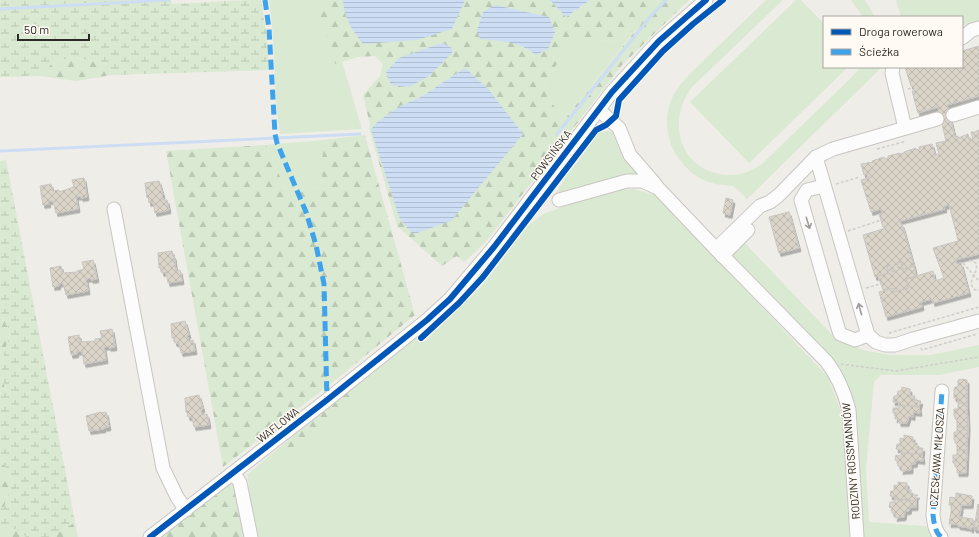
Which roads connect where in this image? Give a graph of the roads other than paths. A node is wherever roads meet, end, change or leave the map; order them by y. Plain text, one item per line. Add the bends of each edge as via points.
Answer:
1 (706, 0) edge
2 (979, 28) edge
3 (963, 37) edge
4 (893, 68) edge
5 (979, 107) edge
6 (599, 110) junction
7 (953, 114) dead end
8 (937, 119) dead end
9 (906, 132) junction
10 (816, 158) junction
11 (824, 186) junction
12 (658, 188) junction
13 (804, 195) junction
14 (774, 199) junction
15 (559, 200) dead end
16 (114, 208) dead end
17 (719, 252) junction
18 (979, 321) edge
19 (418, 328) joint
20 (868, 335) junction
21 (942, 391) dead end
22 (231, 474) junction
23 (186, 510) junction
24 (150, 537) edge
25 (251, 537) edge
26 (857, 537) edge
27 (941, 537) edge

1 - 6 street, POWSIŃSKA via 655,46 625,77
2 - 3 street
4 - 9 street
5 - 7 street
6 - 12 street, RODZINY ROSSMANNÓW via 619,128 630,155
6 - 19 street, POWSIŃSKA via 469,278
8 - 9 street
9 - 10 street via 833,149
10 - 11 street
10 - 14 street
11 - 13 street
20 -> 11 street
12 - 15 street via 642,181 627,182
12 - 17 street, RODZINY ROSSMANNÓW
13 - 14 street
13 -> 20 street via 840,334 854,340
14 - 17 street via 760,206
16 - 23 street via 163,468
17 - 26 street, RODZINY ROSSMANNÓW via 830,366 844,390 849,410
18 - 20 street via 896,345 876,342
19 - 22 street, WAFLOWA
21 - 27 street, CZESŁAWA MIŁOSZA via 933,505 934,524 936,532
22 - 23 street, WAFLOWA
22 - 25 street via 240,483
23 - 24 street, WAFLOWA

